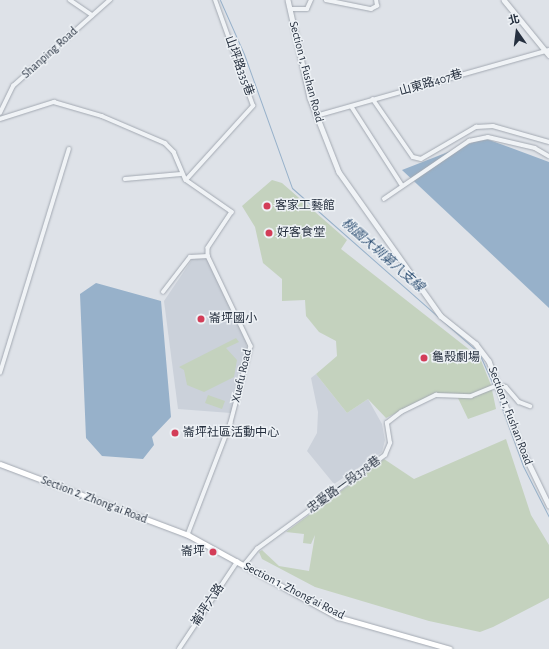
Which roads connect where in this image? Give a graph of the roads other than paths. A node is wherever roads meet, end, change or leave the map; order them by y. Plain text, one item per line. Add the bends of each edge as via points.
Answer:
1 (70, 0) edge
2 (110, 0) edge
3 (215, 0) edge
4 (288, 0) edge
5 (311, 0) edge
6 (326, 0) edge
7 (376, 0) edge
8 (504, 0) edge
9 (290, 8) junction
10 (92, 15) junction
11 (548, 52) edge
12 (374, 99) junction
13 (352, 107) junction
14 (0, 113) edge
15 (316, 116) junction
16 (0, 119) edge
17 (549, 142) edge
18 (69, 149) dead end
19 (549, 156) edge
20 (181, 174) junction
21 (125, 179) dead end
22 (186, 180) junction
23 (402, 185) junction
24 (384, 199) dead end
25 (208, 256) junction
26 (163, 292) dead end
27 (0, 373) edge
28 (495, 386) junction
29 (530, 406) dead end
30 (0, 464) edge
31 (549, 506) edge
32 (188, 535) junction
33 (237, 562) junction
34 (244, 565) junction
35 (179, 649) edge
36 (450, 649) edge

1 - 10 street
2 - 10 street, Shanping Road
3 - 22 street, 山坪路335巷 via 253,106
4 - 9 street, Section 1, Fushan Road
5 - 9 street via 307,9
6 - 7 street via 372,9 377,6
8 - 11 street
9 - 15 street, Section 1, Fushan Road
10 - 14 street, Shanping Road via 13,86
11 - 12 street, 山東路407巷
12 - 13 street, 山東路407巷
12 - 17 street via 413,157 421,159 476,127 493,126
13 - 15 street, 山東路407巷
13 - 23 street
15 - 28 street, Section 1, Fushan Road via 339,172 441,316 476,344 489,360
16 - 20 street via 54,102 102,116 165,143 174,152
18 - 27 street
19 - 23 street via 535,148 488,137 469,141
20 - 21 street
20 - 22 street
22 - 25 street via 232,212 208,248
23 - 24 street
25 - 26 street via 190,257
25 - 32 street, Xuefu Road via 251,346 231,423
28 - 29 street via 506,387 519,402
28 - 31 street, Section 1, Fushan Road via 530,469
28 - 34 street, 忠愛路一段378巷 via 471,396 436,395 390,419 387,423 390,443 385,455 257,549
30 - 32 main road, Section 2, Zhong'ai Road
32 - 33 main road, Section 1, Zhong'ai Road
33 - 34 main road, Section 1, Zhong'ai Road
33 - 35 street, 崙坪六路
34 - 36 main road, Section 1, Zhong'ai Road via 338,617

